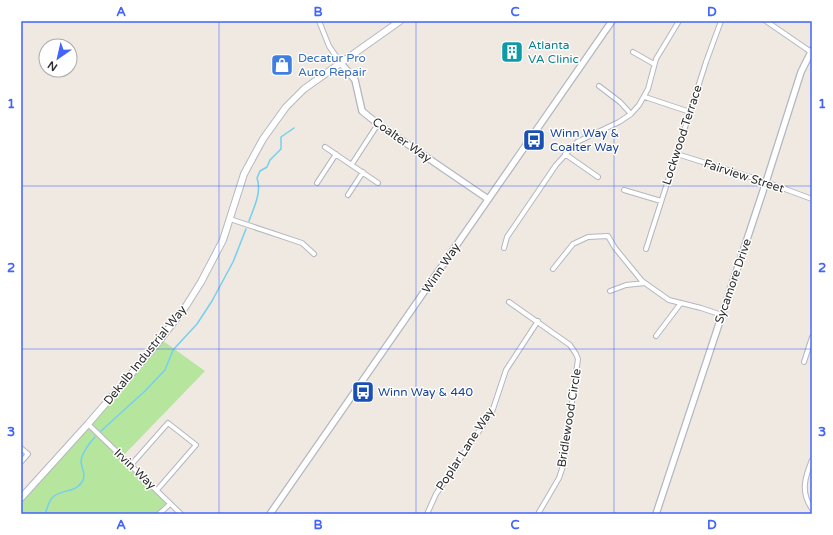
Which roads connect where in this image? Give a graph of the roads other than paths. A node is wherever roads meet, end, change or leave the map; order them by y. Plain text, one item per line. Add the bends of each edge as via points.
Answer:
1 (319, 21) edge
2 (400, 21) edge
3 (612, 21) edge
4 (673, 21) edge
5 (721, 21) edge
6 (766, 21) edge
7 (679, 23) edge
8 (811, 51) edge
9 (633, 52) dead end
10 (340, 62) junction
11 (654, 64) junction
12 (598, 86) dead end
13 (645, 97) junction
14 (690, 112) junction
15 (631, 114) junction
16 (378, 124) junction
17 (325, 147) dead end
18 (336, 154) junction
19 (565, 154) junction
20 (676, 154) junction
21 (352, 164) junction
22 (363, 172) junction
23 (598, 177) dead end
24 (766, 182) junction
25 (317, 183) dead end
26 (378, 183) dead end
27 (624, 190) dead end
28 (348, 194) dead end
29 (488, 199) junction
30 (812, 199) edge
31 (660, 201) junction
32 (230, 219) junction
33 (504, 248) dead end
34 (646, 249) dead end
35 (314, 254) dead end
36 (553, 269) dead end
37 (645, 283) junction
38 (610, 291) dead end
39 (509, 302) dead end
40 (681, 303) junction
41 (722, 315) junction
42 (538, 321) junction
43 (656, 336) dead end
44 (812, 337) edge
45 (804, 362) dead end
46 (88, 424) junction
47 (21, 448) edge
48 (812, 460) edge
49 (21, 462) edge
50 (131, 465) junction
51 (157, 490) junction
52 (21, 498) edge
53 (170, 504) junction
54 (812, 509) edge
55 (159, 514) edge
56 (181, 514) edge
57 (270, 514) edge
58 (427, 514) edge
59 (538, 514) edge
60 (656, 514) edge

1 - 10 street via 332,53
2 - 10 main road, Dekalb Industrial Way
3 - 29 street, Winn Way
4 - 7 street
5 - 14 street, Lockwood Terrace
6 - 8 street
7 - 11 street via 657,55
8 - 24 street, Sycamore Drive via 801,72
9 - 11 street
10 - 16 street, Coalter Way via 355,80 362,111
10 - 32 main road, Dekalb Industrial Way via 304,89 267,132 244,174
11 - 13 street
12 - 15 street via 620,102
13 - 14 street
13 - 15 street
14 - 20 street, Lockwood Terrace
15 - 19 street via 577,142
16 - 21 street
16 - 29 street, Coalter Way
17 - 18 street
18 - 21 street
18 - 25 street
19 - 23 street
19 - 33 street via 507,237
20 - 24 street, Fairview Street
20 - 31 street, Lockwood Terrace
21 - 22 street
22 - 26 street
22 - 28 street
24 - 30 street, Fairview Street
24 - 41 street, Sycamore Drive
27 - 31 street
29 - 57 street, Winn Way
31 - 34 street, Lockwood Terrace
32 - 35 street via 302,243
32 - 46 main road, Dekalb Industrial Way via 212,263 186,306
36 - 37 street via 572,244 588,237 608,236
37 - 38 street via 626,284
37 - 40 street via 669,300
39 - 42 street, Bridlewood Circle
40 - 41 street
40 - 43 street
41 - 60 street, Sycamore Drive
42 - 58 street, Poplar Lane Way via 506,370 492,412 436,494
42 - 59 street, Bridlewood Circle via 570,345 578,359 563,466
44 - 45 street
46 - 50 street, Irvin Way
46 - 52 main road, Dekalb Industrial Way
47 - 49 street via 28,454
48 - 54 street via 805,478 808,504
50 - 51 street, Irvin Way
50 - 51 street via 168,424 196,445
51 - 53 street, Irvin Way
53 - 55 street
53 - 56 street, Irvin Way

